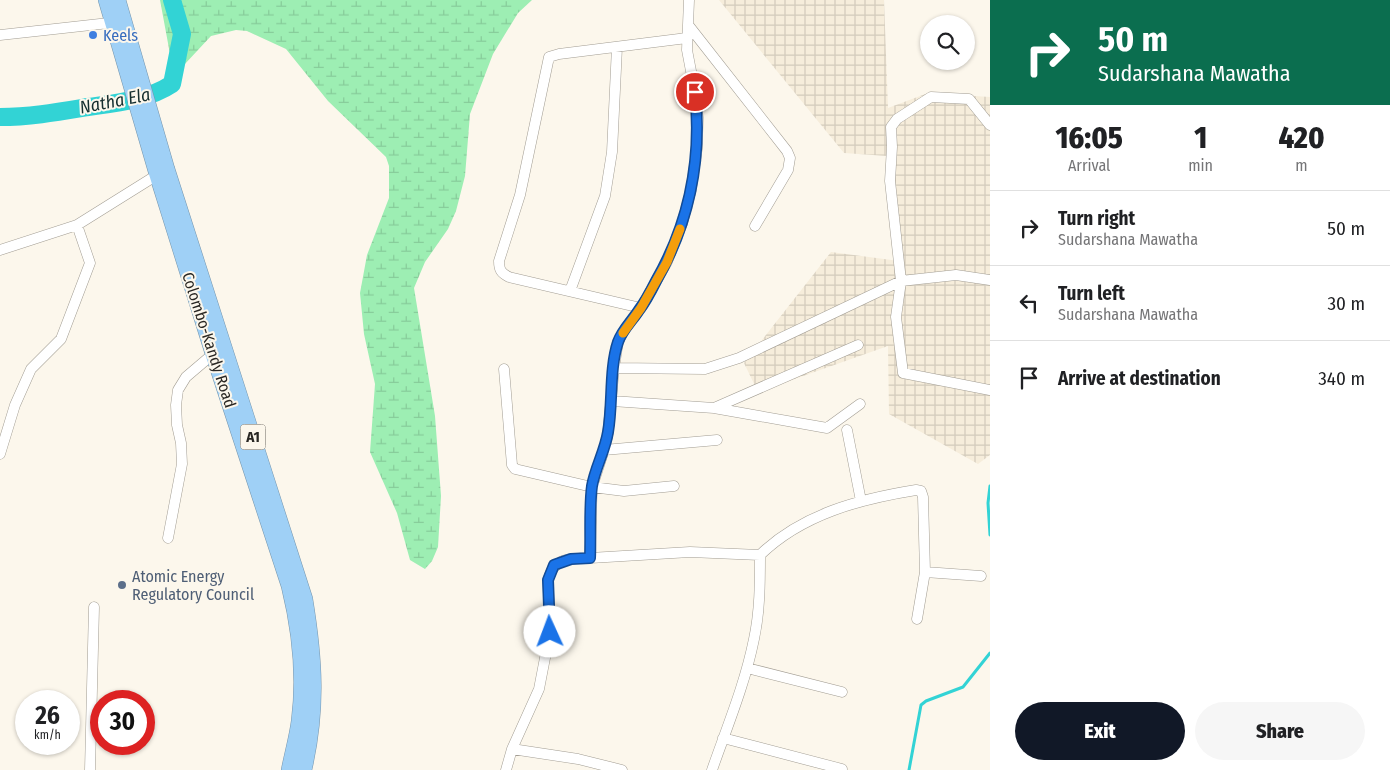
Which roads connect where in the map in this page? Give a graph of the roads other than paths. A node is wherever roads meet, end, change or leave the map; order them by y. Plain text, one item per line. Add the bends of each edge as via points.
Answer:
1 (106, 0) edge
2 (118, 0) edge
3 (689, 0) edge
4 (119, 22) junction
5 (689, 26) junction
6 (0, 35) edge
7 (687, 38) junction
8 (617, 47) junction
9 (990, 125) edge
10 (162, 172) junction
11 (77, 225) junction
12 (755, 226) dead end
13 (0, 250) edge
14 (901, 280) junction
15 (990, 280) edge
16 (570, 291) junction
17 (641, 308) junction
18 (858, 345) dead end
19 (213, 354) junction
20 (614, 368) junction
21 (504, 369) dead end
22 (990, 390) edge
23 (612, 401) junction
24 (860, 404) dead end
25 (714, 408) junction
26 (847, 430) dead end
27 (717, 440) dead end
28 (604, 450) junction
29 (0, 454) edge
30 (674, 486) dead end
31 (592, 487) junction
32 (861, 501) junction
33 (168, 538) dead end
34 (760, 555) junction
35 (590, 558) junction
36 (925, 572) junction
37 (981, 576) dead end
38 (94, 607) dead end
39 (917, 620) dead end
40 (747, 668) junction
41 (842, 692) dead end
42 (723, 738) junction
43 (512, 749) junction
44 (90, 770) edge
45 (288, 770) edge
46 (304, 770) edge
47 (506, 770) edge
48 (622, 770) edge
49 (712, 770) edge
50 (842, 770) edge

1 - 4 highway, Colombo-Kandy Road / A1
2 - 4 highway, Colombo-Kandy Road / A1
3 - 5 street
4 - 6 street
4 - 10 highway, Colombo-Kandy Road / A1
5 - 7 street
5 - 12 street via 790,158 788,170
7 - 8 street
7 - 17 street via 698,118 691,190 667,262
8 - 16 street via 612,152 605,196
8 - 16 street via 549,57 520,195 498,261 499,270 509,277
9 - 14 street via 969,99 931,97 891,126 890,181
10 - 11 street
10 - 19 highway, Colombo-Kandy Road / A1
10 - 46 highway, Colombo-Kandy Road / A1 via 305,599 314,659 314,691
11 - 13 street
11 - 29 street via 90,263 61,339 31,369
14 - 15 street via 956,275
14 - 20 street via 739,358 705,369
14 - 22 street via 896,317 903,372
16 - 17 street
17 - 20 street via 618,342
18 - 25 street
19 - 33 street via 186,377 178,390 177,426 182,443 182,464
19 - 45 highway, Colombo-Kandy Road / A1 via 275,541 298,622 302,693
20 - 23 street
21 - 31 street via 512,465 515,469
23 - 25 street
23 - 28 street
24 - 25 street via 823,429
26 - 32 street
27 - 28 street
28 - 31 street
30 - 31 street via 624,491
31 - 35 street
32 - 34 street via 811,518
32 - 36 street via 916,490 921,492
34 - 35 street via 690,552
34 - 40 street via 755,637
35 - 43 street via 562,561 550,572 550,632 539,689
36 - 37 street
36 - 39 street
38 - 44 street
40 - 41 street
40 - 42 street
42 - 49 street
42 - 50 street
43 - 47 street
43 - 48 street via 578,759

